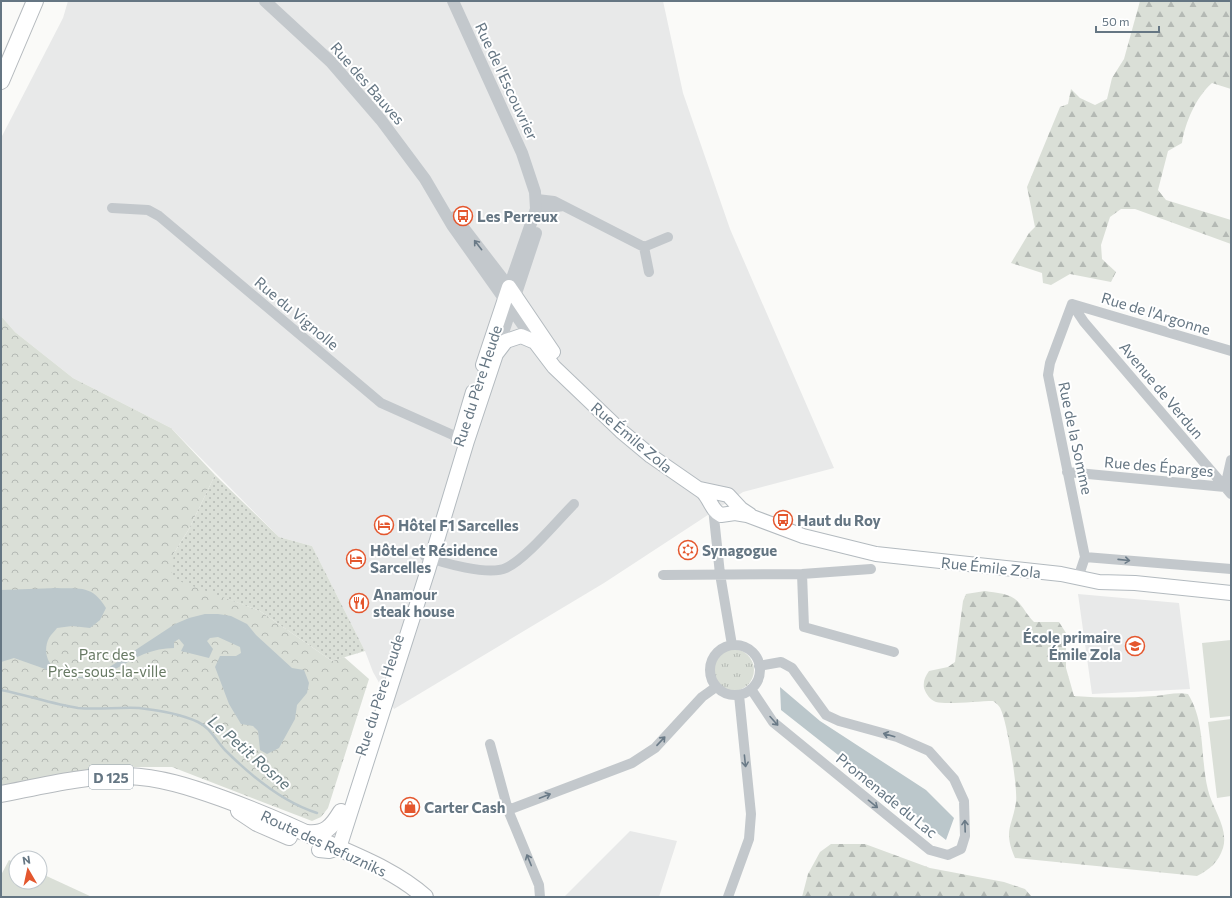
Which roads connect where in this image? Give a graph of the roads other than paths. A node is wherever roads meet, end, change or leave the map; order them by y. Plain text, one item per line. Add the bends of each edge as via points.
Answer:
1 (26, 1) edge
2 (35, 1) edge
3 (265, 1) edge
4 (452, 1) edge
5 (1, 63) edge
6 (1, 81) edge
7 (437, 196) junction
8 (540, 203) junction
9 (112, 208) dead end
10 (668, 237) dead end
11 (644, 247) junction
12 (520, 257) junction
13 (492, 264) junction
14 (649, 272) dead end
15 (512, 302) junction
16 (1072, 304) junction
17 (535, 342) junction
18 (1231, 351) edge
19 (496, 354) junction
20 (570, 381) junction
21 (463, 439) junction
22 (1231, 460) edge
23 (1067, 472) junction
24 (1228, 491) edge
25 (574, 504) dead end
26 (722, 506) junction
27 (428, 557) junction
28 (1085, 557) junction
29 (871, 569) dead end
30 (1231, 570) edge
31 (720, 574) junction
32 (802, 574) junction
33 (663, 575) dead end
34 (1078, 578) junction
35 (1231, 593) edge
36 (732, 645) junction
37 (894, 652) dead end
38 (759, 666) junction
39 (716, 687) junction
40 (751, 689) junction
41 (739, 695) junction
42 (490, 744) dead end
43 (1, 794) edge
44 (219, 798) junction
45 (508, 810) junction
46 (341, 812) junction
47 (306, 833) junction
48 (334, 851) junction
49 (411, 897) edge
50 (425, 897) edge
51 (540, 897) edge
52 (728, 897) edge

1 - 5 main road
2 - 6 main road
3 - 7 street, Rue des Bauves via 331,62 402,147
4 - 8 street, Rue de l'Escouvrier via 522,153
13 -> 7 street, Rue des Bauves
7 - 15 street, Rue des Bauves via 452,225
8 - 11 street via 564,206 584,214
8 - 12 street
8 - 15 street
9 - 21 street, Rue du Vignolle via 148,210 160,216 380,403
10 - 11 street
11 - 14 street
12 - 13 street via 506,265
12 - 15 street via 521,268
13 - 15 street, Rue des Bauves
15 - 17 street, Rue Émile Zola
15 - 19 street, Rue du Père Heude
15 - 20 main road, Rue Émile Zola via 549,345
15 - 21 main road, Rue du Père Heude
16 - 18 street, Rue de l'Argonne
16 - 23 street, Rue de la Somme via 1048,375
16 - 24 street, Avenue de Verdun via 1084,322
17 - 19 main road via 526,337 514,337
17 - 20 main road, Rue Émile Zola via 548,360
19 - 21 main road, Rue du Père Heude
20 - 26 main road, Rue Émile Zola via 634,442 698,488 708,492
21 - 27 main road, Rue du Père Heude
22 - 24 street
23 - 24 street, Rue des Éparges
23 - 28 street, Rue de la Somme
25 - 27 street via 520,559 505,568 484,570
26 - 31 street via 715,528
26 - 34 main road, Rue Émile Zola via 802,536 863,552
27 - 46 main road, Rue du Père Heude
27 - 48 main road, Rue du Père Heude
28 -> 30 street
28 - 34 street
29 - 32 street
31 - 32 street
31 - 33 street
31 - 36 street
32 - 37 street via 804,627
34 - 35 main road, Rue Émile Zola via 1104,583 1134,583
36 - 38 street via 747,648 753,653
36 - 39 street via 725,647 713,658 710,673
38 - 40 street via 758,679
40 -> 38 street, Promenade du Lac via 773,722 930,850 948,855 961,849 965,836 964,801 954,779 929,751 897,737 826,715 792,668 781,662
39 - 41 street via 731,695
45 -> 39 street via 632,763 655,748 702,697
40 - 41 street
41 -> 52 street via 751,814 749,839
42 - 45 street
43 - 44 main road, Route des Refuzniks / D 125 via 88,779 127,776 184,785
44 - 47 main road, Route des Refuzniks / D 125 via 262,813
44 - 48 main road, Route des Refuzniks / D 125 via 257,824
51 -> 45 street via 539,885
46 - 47 main road via 332,826 325,831
46 - 48 main road, Rue du Père Heude
47 - 48 main road, Route des Refuzniks / D 125
48 - 49 main road, Route des Refuzniks / D 125
48 - 50 main road, Route des Refuzniks / D 125 via 388,871

